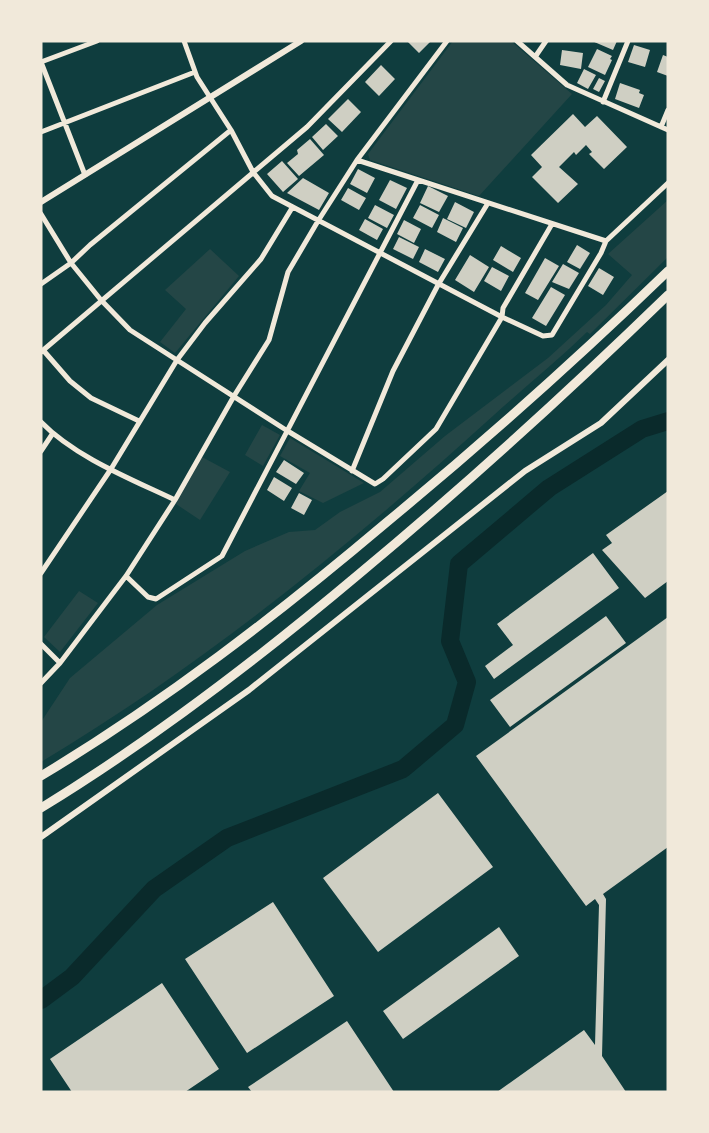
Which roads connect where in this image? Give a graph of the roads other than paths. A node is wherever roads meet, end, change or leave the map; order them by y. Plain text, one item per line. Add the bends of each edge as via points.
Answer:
1 (97, 41) edge
2 (184, 41) edge
3 (301, 41) edge
4 (391, 41) edge
5 (447, 41) edge
6 (517, 41) edge
7 (546, 41) edge
8 (628, 41) edge
9 (535, 57) junction
10 (41, 62) edge
11 (195, 72) junction
12 (210, 98) junction
13 (603, 102) junction
14 (668, 110) edge
15 (65, 123) junction
16 (661, 128) junction
17 (231, 130) junction
18 (668, 130) edge
19 (41, 132) edge
20 (357, 160) junction
21 (253, 172) junction
22 (85, 175) junction
23 (418, 180) junction
24 (668, 183) edge
25 (41, 202) edge
26 (488, 203) junction
27 (292, 208) junction
28 (41, 214) edge
29 (318, 221) junction
30 (552, 224) junction
31 (606, 241) junction
32 (379, 254) junction
33 (71, 264) junction
34 (668, 271) edge
35 (41, 284) edge
36 (438, 285) junction
37 (668, 295) edge
38 (101, 300) junction
39 (503, 308) junction
40 (492, 312) junction
41 (502, 317) junction
42 (42, 351) edge
43 (177, 360) junction
44 (668, 360) edge
45 (234, 396) junction
46 (139, 420) junction
47 (41, 422) edge
48 (286, 430) junction
49 (53, 433) junction
50 (41, 451) edge
51 (111, 469) junction
52 (352, 471) junction
53 (175, 500) junction
54 (41, 572) edge
55 (126, 576) junction
56 (41, 644) edge
57 (60, 664) junction
58 (41, 683) edge
59 (41, 776) edge
60 (41, 808) edge
61 (41, 837) edge

1 - 10 street
2 - 11 street
3 - 12 street
4 - 21 street via 307,127
5 - 20 street
6 - 9 street
7 - 9 street
8 - 13 street
9 - 13 street via 567,85
10 - 15 street
11 - 12 street
11 - 15 street
12 - 17 street
12 - 22 street
13 - 16 street
14 - 16 street
15 - 19 street
15 - 22 street
16 - 18 street
17 - 21 street
17 - 33 street
20 - 23 street
20 - 29 street
21 - 27 street via 272,196
21 - 38 street
22 - 25 street
23 - 26 street
23 - 32 street
24 - 31 street
26 - 30 street
26 - 36 street
27 - 29 street
27 - 43 street via 260,259
28 - 33 street
29 - 32 street
29 - 45 street via 288,272 269,340
30 - 31 street
30 - 39 street
31 - 41 street via 552,335 543,336
32 - 36 street
32 - 48 street
33 - 35 street
33 - 38 street
34 - 59 highway via 442,477 288,604 156,702
36 - 40 street
36 - 52 street via 393,371
37 - 60 highway via 472,477 270,648 155,734
38 - 42 street
38 - 43 street via 130,330
39 - 40 street
39 - 41 street
40 - 41 street
41 - 52 street via 436,429 380,482 370,482
42 - 46 street via 91,398
43 - 45 street
43 - 46 street
44 - 61 street via 601,423 525,471 249,690
45 - 48 street
45 - 53 street
46 - 51 street
47 - 49 street
48 - 52 street
48 - 55 street via 222,556 156,599
49 - 50 street
49 - 51 street
51 - 53 street
51 - 54 street
53 - 55 street
55 - 57 street
56 - 57 street
57 - 58 street

